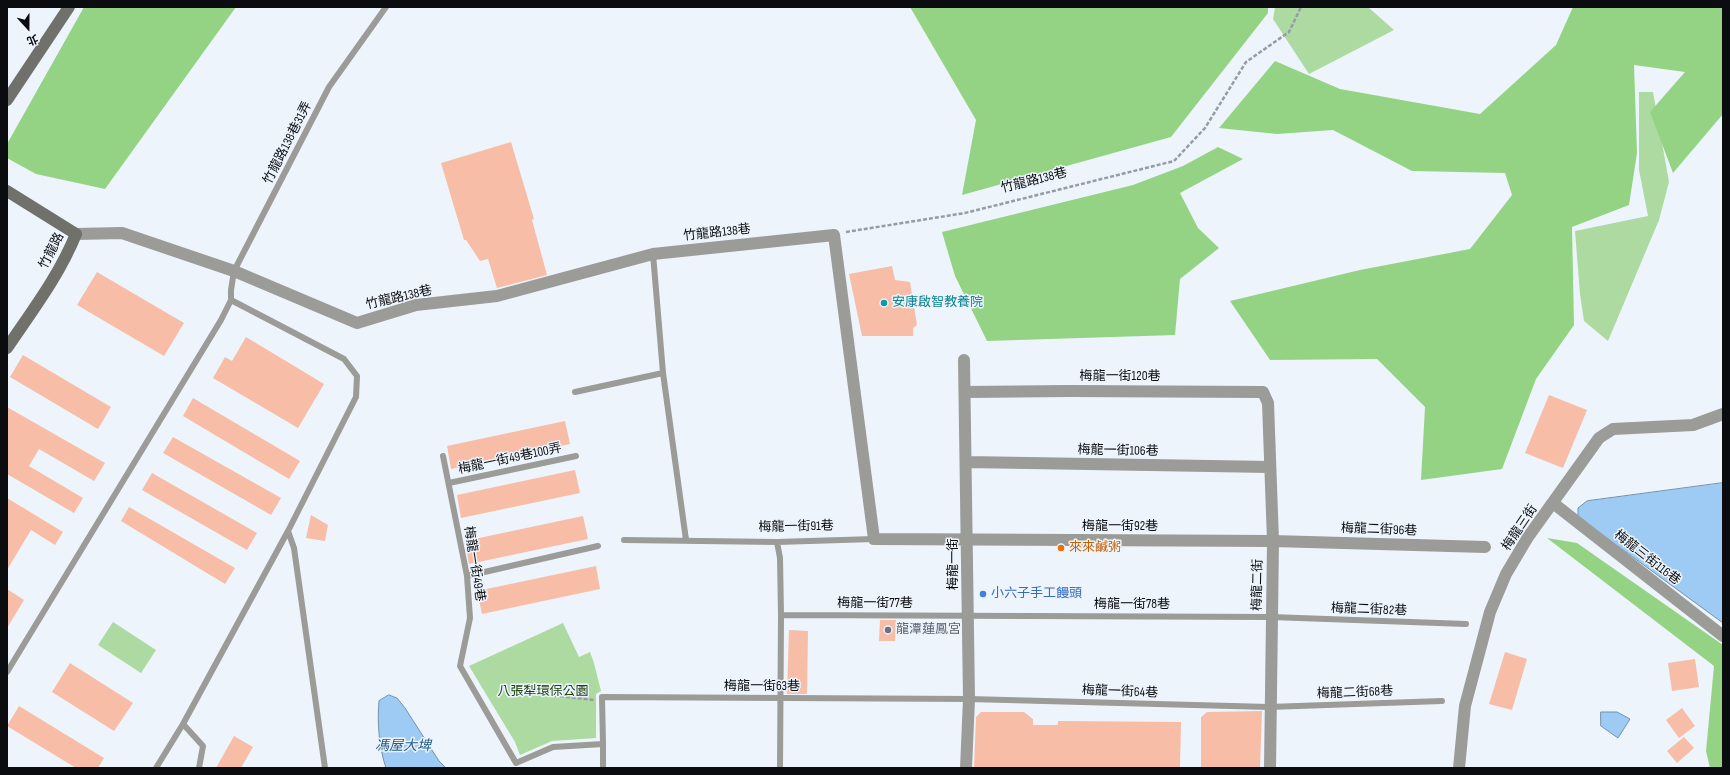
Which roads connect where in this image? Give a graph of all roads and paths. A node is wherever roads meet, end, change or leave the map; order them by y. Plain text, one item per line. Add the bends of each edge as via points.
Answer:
1 (69, 7) edge
2 (386, 7) edge
3 (1301, 7) edge
4 (7, 100) edge
5 (7, 191) edge
6 (76, 234) junction
7 (834, 235) junction
8 (653, 254) junction
9 (234, 271) junction
10 (231, 300) junction
11 (7, 348) edge
12 (964, 360) dead end
13 (663, 373) junction
14 (576, 392) dead end
15 (965, 392) junction
16 (1268, 403) joint
17 (1723, 414) edge
18 (443, 456) dead end
19 (576, 456) dead end
20 (966, 462) junction
21 (1270, 467) junction
22 (448, 483) junction
23 (1553, 503) junction
24 (288, 531) junction
25 (874, 539) junction
26 (624, 540) dead end
27 (686, 540) junction
28 (968, 540) junction
29 (1273, 541) junction
30 (777, 542) junction
31 (598, 546) dead end
32 (1485, 547) dead end
33 (467, 576) junction
34 (781, 615) junction
35 (968, 615) junction
36 (1271, 617) junction
37 (1466, 624) dead end
38 (1723, 636) edge
39 (7, 672) edge
40 (524, 692) dead end
41 (780, 698) junction
42 (969, 699) junction
43 (602, 701) junction
44 (1442, 701) dead end
45 (1269, 707) junction
46 (183, 724) junction
47 (603, 744) junction
48 (156, 768) edge
49 (199, 768) edge
50 (325, 768) edge
51 (603, 768) edge
52 (780, 768) edge
53 (966, 768) edge
54 (1270, 768) edge
55 (1459, 768) edge

1 - 4 street
2 - 9 lane, 竹龍路138巷31弄 via 329,87
3 - 7 path, 竹龍路138巷 via 1289,32 1246,62 1205,128 1174,161 965,213
5 - 6 street, 竹龍路
6 - 9 street, 竹龍路138巷 via 122,233
6 - 11 street, 竹龍路 via 67,256 47,290
7 - 8 street, 竹龍路138巷
7 - 25 street
8 - 9 street, 竹龍路138巷 via 497,296 416,306 357,323
8 - 13 lane
9 - 10 lane, 竹龍路138巷31弄
10 - 24 lane via 344,359 357,376 356,397
10 - 39 lane
12 - 15 street, 梅龍一街
13 - 14 lane
13 - 27 lane
15 - 16 street, 梅龍一街120巷 via 1263,392
15 - 20 street, 梅龍一街
16 - 21 street, 梅龍二街
17 - 23 street, 梅龍三街 via 1693,425 1613,429 1599,438
18 - 22 lane, 梅龍一街49巷
19 - 22 lane, 梅龍一街49巷100弄
20 - 21 street, 梅龍一街106巷
20 - 28 street, 梅龍一街
21 - 29 street, 梅龍二街
22 - 33 lane, 梅龍一街49巷
23 - 38 street, 梅龍三街116巷
23 - 55 street, 梅龍三街 via 1506,574 1490,612 1465,706
24 - 46 lane
24 - 50 lane via 294,548
25 - 28 street, 梅龍一街91巷
25 - 30 lane, 梅龍一街91巷
26 - 27 lane, 梅龍一街91巷
27 - 30 lane, 梅龍一街91巷
28 - 29 street, 梅龍一街92巷
28 - 35 street, 梅龍一街
29 - 32 street, 梅龍二街96巷
29 - 36 street, 梅龍二街
30 - 34 lane via 780,558
31 - 33 lane
33 - 47 lane, 梅龍一街49巷 via 470,618 460,666 516,763 553,747
34 - 35 lane, 梅龍一街77巷
34 - 41 lane
35 - 36 lane, 梅龍一街78巷
35 - 42 street, 梅龍一街
36 - 37 lane, 梅龍二街82巷
36 - 45 street, 梅龍二街
40 - 43 path
41 - 42 lane, 梅龍一街63巷
41 - 43 lane, 梅龍一街63巷 via 602,697
41 - 52 lane
42 - 45 lane, 梅龍一街64巷
42 - 53 street, 梅龍一街
43 - 47 lane
44 - 45 lane, 梅龍二街68巷
45 - 54 street, 梅龍二街
46 - 48 lane
46 - 49 lane via 203,746
47 - 51 lane

